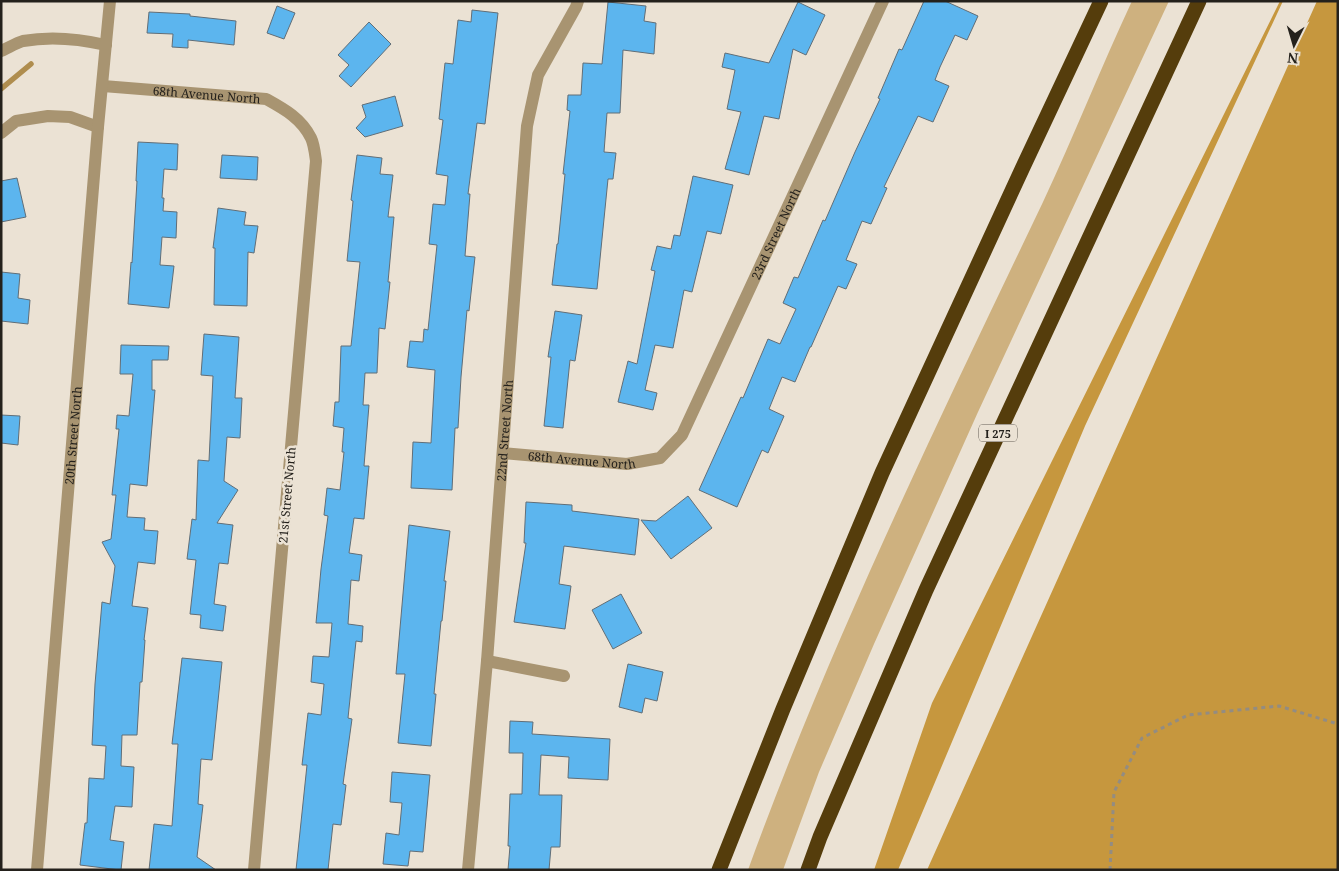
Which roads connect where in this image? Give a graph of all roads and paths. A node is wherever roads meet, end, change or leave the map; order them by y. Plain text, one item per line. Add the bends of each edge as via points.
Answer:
1 (110, 1) edge
2 (578, 1) edge
3 (884, 1) edge
4 (1101, 1) edge
5 (1199, 1) edge
6 (106, 45) junction
7 (1, 51) edge
8 (103, 86) junction
9 (302, 124) joint
10 (98, 127) junction
11 (1, 133) edge
12 (503, 453) junction
13 (660, 458) joint
14 (486, 661) junction
15 (564, 676) dead end
16 (1338, 724) edge
17 (37, 870) edge
18 (254, 870) edge
19 (468, 870) edge
20 (719, 870) edge
21 (808, 870) edge
22 (1110, 870) edge

1 - 6 street, 20th Street North
2 - 12 street, 22nd Street North via 538,75 527,126
3 - 13 street, 23rd Street North via 682,434
4 - 20 highway via 882,473 782,709
5 - 21 highway, I 275 via 926,590
6 - 7 street via 85,40 50,39 22,41
6 - 8 street, 20th Street North
8 - 9 street, 68th Avenue North via 266,99 288,111
8 - 10 street, 20th Street North
9 - 18 street, 21st Street North via 312,139 316,161
10 - 11 street via 70,117 48,116 16,121
10 - 17 street, 20th Street North
12 - 13 street, 68th Avenue North via 627,464
12 - 14 street, 22nd Street North
14 - 15 street
14 - 19 street, 22nd Street North
16 - 22 path via 1279,706 1188,715 1142,738 1114,792

